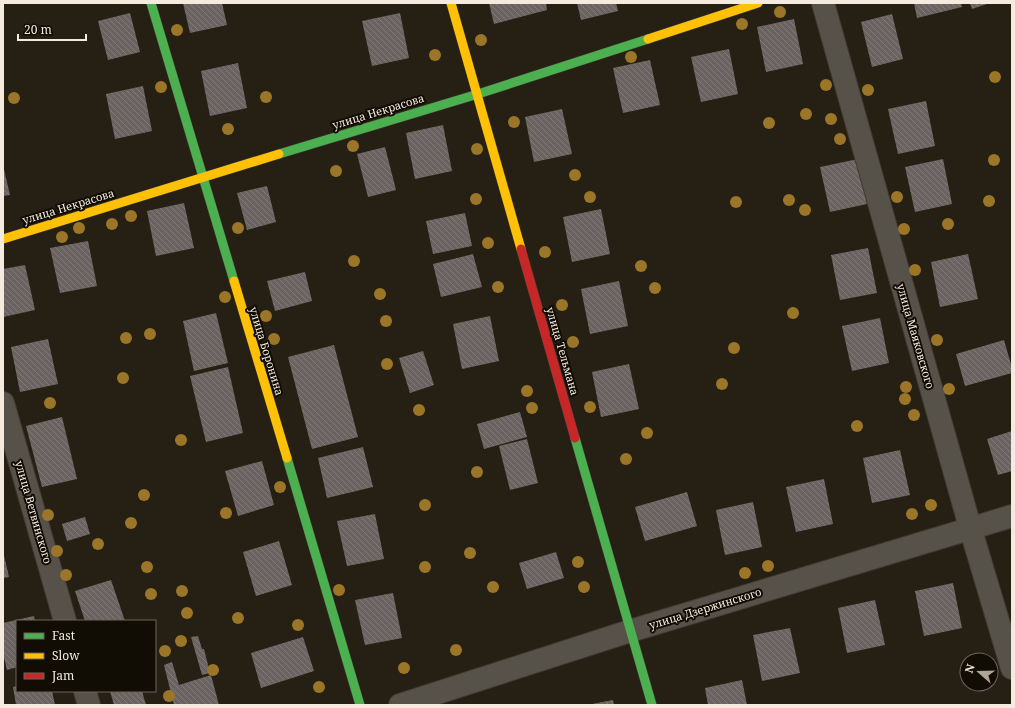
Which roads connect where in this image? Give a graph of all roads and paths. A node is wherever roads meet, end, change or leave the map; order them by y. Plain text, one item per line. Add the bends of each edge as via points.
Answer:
1 (151, 3) edge
2 (451, 3) edge
3 (758, 3) edge
4 (824, 3) edge
5 (478, 94) junction
6 (203, 176) junction
7 (3, 239) edge
8 (3, 403) edge
9 (1012, 516) edge
10 (970, 527) junction
11 (65, 620) edge
12 (630, 631) junction
13 (1012, 668) edge
14 (85, 692) edge
15 (89, 705) edge
16 (360, 705) edge
17 (400, 705) edge
18 (652, 705) edge

1 - 6 street, улица Боронина
2 - 5 street, улица Тельмана
3 - 5 street, улица Некрасова
4 - 10 street, улица Маяковского
5 - 6 street, улица Некрасова
5 - 12 street, улица Тельмана
6 - 7 street, улица Некрасова
6 - 16 street, улица Боронина
8 - 11 street, улица Ветвинского
9 - 10 street, улица Дзержинского
10 - 12 street, улица Дзержинского
10 - 13 street, улица Маяковского
12 - 17 street, улица Дзержинского
12 - 18 street, улица Тельмана
14 - 15 street

